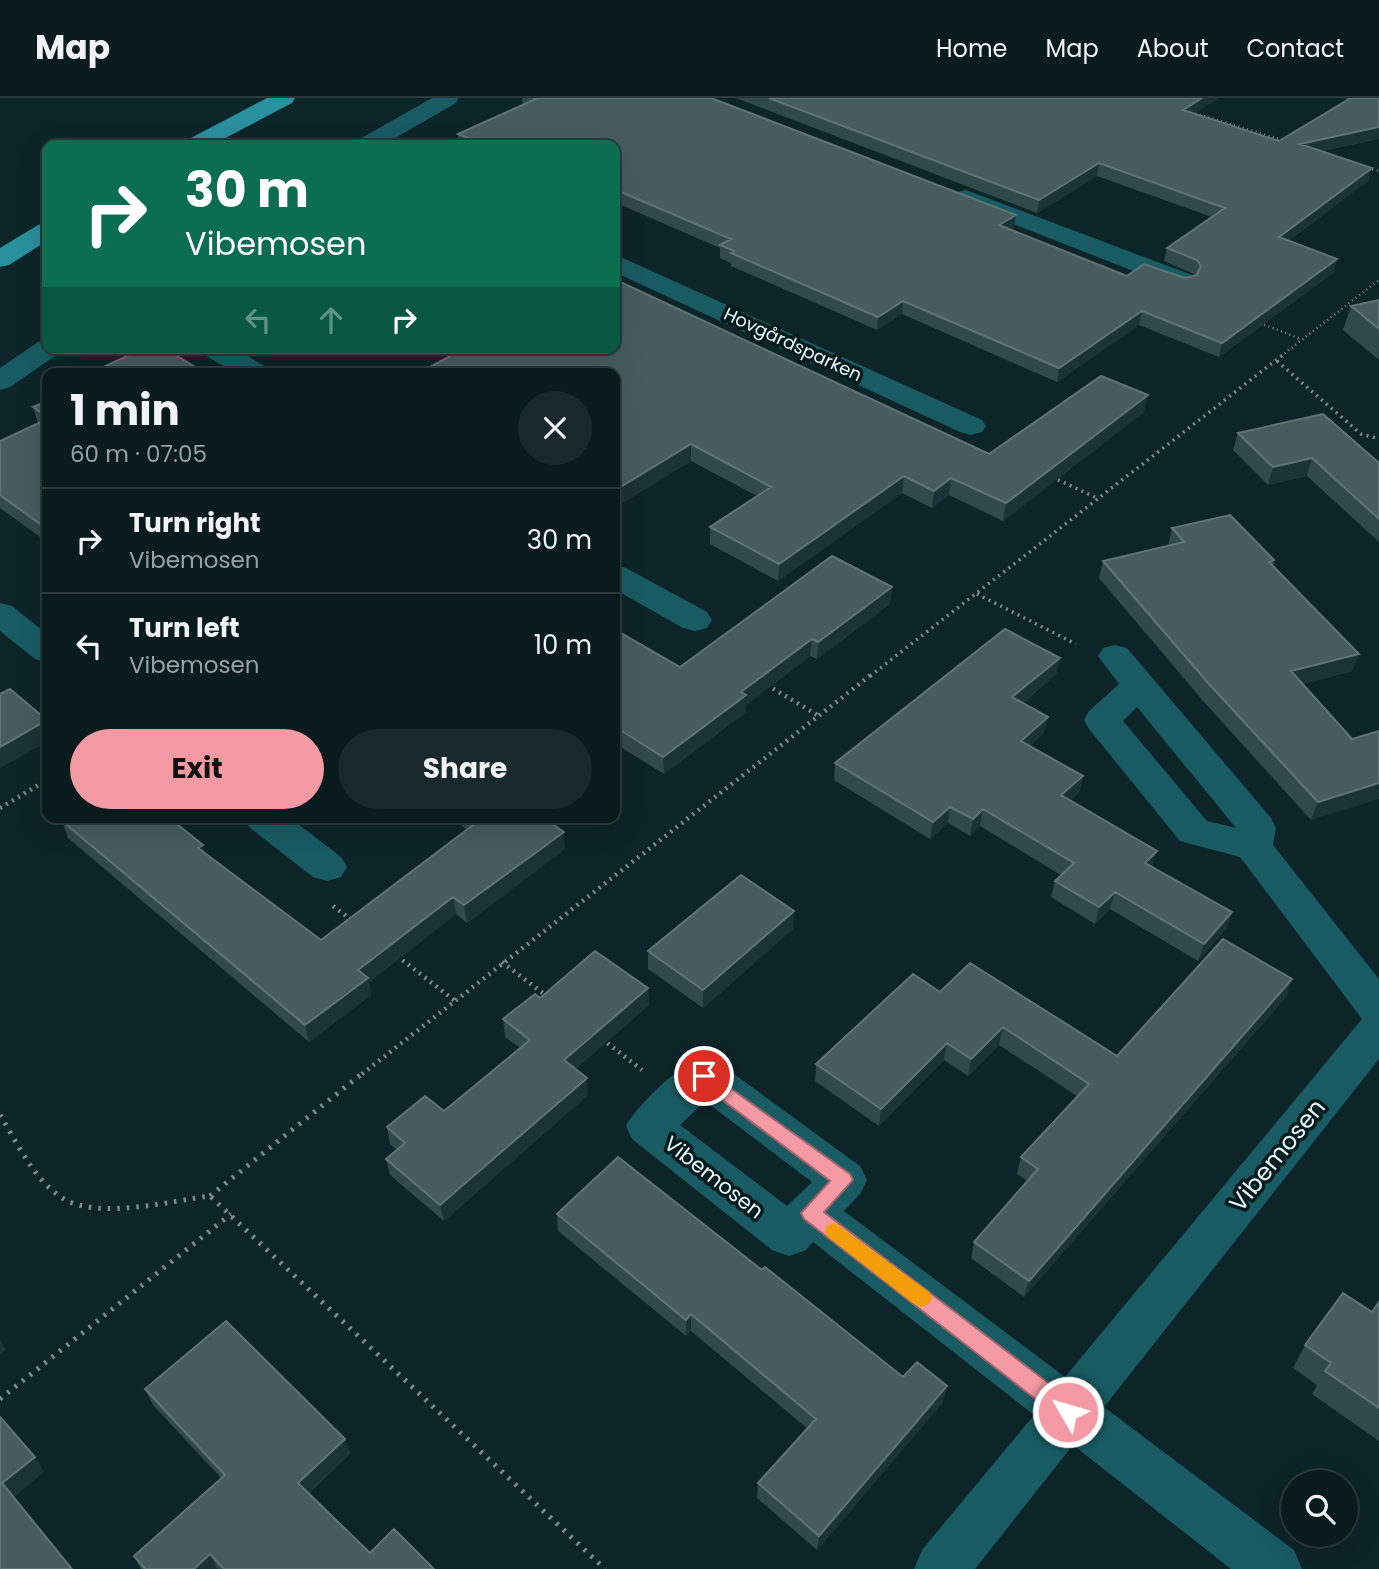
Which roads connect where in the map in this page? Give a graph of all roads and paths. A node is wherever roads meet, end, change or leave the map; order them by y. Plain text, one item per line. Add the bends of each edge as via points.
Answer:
1 (284, 98) edge
2 (448, 98) edge
3 (1179, 109) edge
4 (204, 140) edge
5 (375, 140) edge
6 (1294, 143) edge
7 (1367, 167) edge
8 (1379, 171) edge
9 (950, 191) edge
10 (42, 233) edge
11 (0, 259) edge
12 (620, 265) edge
13 (1379, 280) edge
14 (1183, 281) edge
15 (1254, 321) edge
16 (1301, 339) junction
17 (42, 352) edge
18 (223, 354) edge
19 (1277, 361) junction
20 (247, 368) edge
21 (0, 381) edge
22 (971, 426) dead end
23 (1379, 439) edge
24 (1041, 472) edge
25 (1099, 499) junction
26 (620, 578) edge
27 (977, 594) junction
28 (0, 614) edge
29 (695, 621) dead end
30 (42, 647) edge
31 (1115, 656) joint
32 (762, 682) edge
33 (1139, 685) junction
34 (819, 716) junction
35 (42, 783) edge
36 (0, 808) edge
37 (270, 823) edge
38 (1253, 848) junction
39 (327, 867) joint
40 (355, 923) edge
41 (388, 949) edge
42 (502, 962) junction
43 (454, 1000) junction
44 (557, 1005) edge
45 (1379, 1010) edge
46 (1379, 1028) edge
47 (590, 1030) edge
48 (679, 1098) junction
49 (0, 1115) edge
50 (210, 1196) junction
51 (811, 1213) junction
52 (232, 1214) junction
53 (0, 1399) edge
54 (1068, 1412) junction
55 (605, 1569) edge
56 (941, 1569) edge
57 (1275, 1569) edge

1 - 4 main road
2 - 5 street
3 - 6 path
7 - 8 path
9 - 14 street
10 - 11 main road
12 - 22 street, Hovgårdsparken
13 - 16 path
15 - 16 path
16 - 19 path
17 - 21 street
18 - 20 street
19 - 23 path via 1361,434
19 - 25 path
24 - 25 path
25 - 27 path
26 - 29 street
27 - 31 path via 1092,652
27 - 34 path
28 - 30 street
31 - 33 street
32 - 34 path
33 - 38 street via 1257,828
33 - 38 street via 1102,720 1194,831
34 - 42 path
35 - 36 path
37 - 39 street
38 - 45 street
39 - 40 path via 322,897
41 - 43 path
42 - 43 path
42 - 44 path
43 - 50 path
46 - 54 street, Vibemosen
47 - 48 path
48 - 51 street, Vibemosen via 648,1126 789,1235
48 - 51 street, Vibemosen via 704,1076 844,1180
49 - 50 path via 41,1178 67,1200 103,1208
50 - 52 path
51 - 54 street
52 - 53 path
52 - 55 path
54 - 56 street, Vibemosen
54 - 57 street

